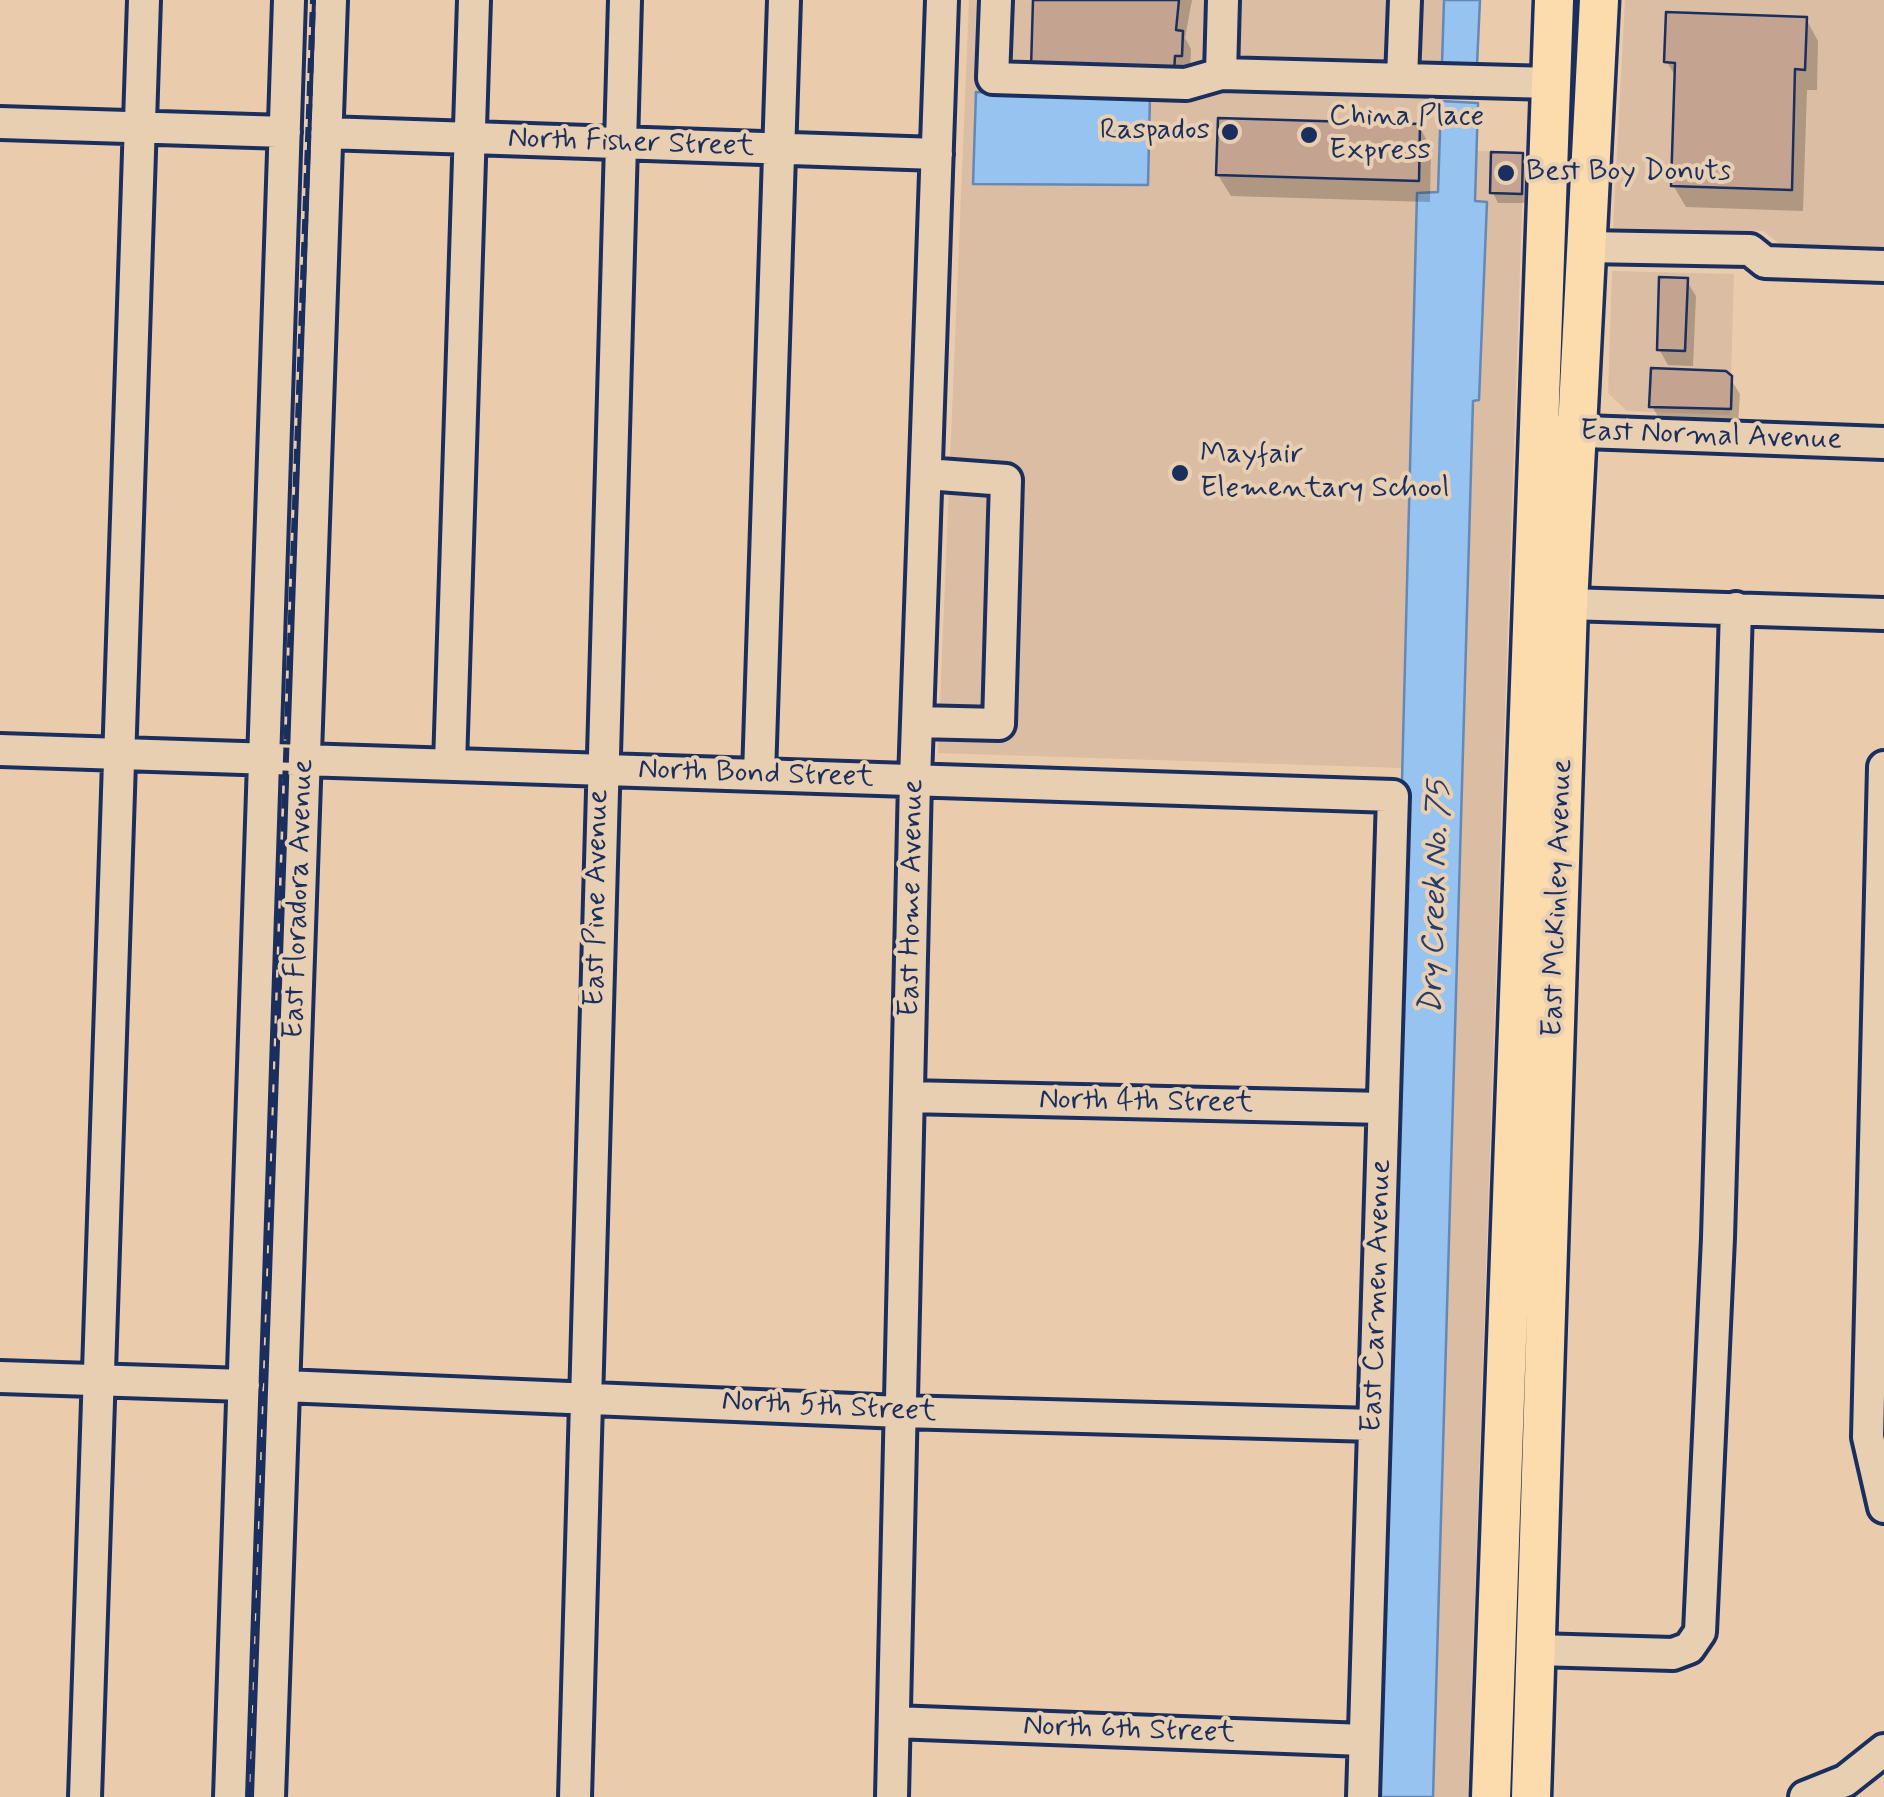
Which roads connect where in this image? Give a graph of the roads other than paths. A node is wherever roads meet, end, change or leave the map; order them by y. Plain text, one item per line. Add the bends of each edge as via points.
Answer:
1 (144, 0) edge
2 (289, 0) edge
3 (331, 0) edge
4 (474, 0) edge
5 (626, 0) edge
6 (784, 0) edge
7 (942, 0) edge
8 (996, 0) edge
9 (1223, 0) edge
10 (1405, 0) edge
11 (1554, 0) edge
12 (1574, 0) edge
13 (1600, 0) edge
14 (1220, 74) junction
15 (1402, 79) junction
16 (1551, 83) junction
17 (0, 122) edge
18 (140, 127) junction
19 (285, 132) junction
20 (326, 133) junction
21 (470, 138) junction
22 (621, 144) junction
23 (779, 149) junction
24 (937, 154) junction
25 (1590, 186) junction
26 (1586, 247) junction
27 (1884, 266) edge
28 (1538, 430) junction
29 (1578, 432) junction
30 (1884, 443) edge
31 (926, 474) junction
32 (1568, 604) junction
33 (1736, 608) junction
34 (1884, 614) edge
35 (917, 722) junction
36 (0, 750) edge
37 (119, 754) junction
38 (265, 758) junction
39 (305, 760) junction
40 (450, 765) junction
41 (1884, 767) edge
42 (601, 770) junction
43 (759, 775) junction
44 (915, 780) junction
45 (1392, 796) joint
46 (908, 1097) junction
47 (1383, 1108) junction
48 (0, 1378) edge
49 (98, 1380) junction
50 (244, 1384) junction
51 (284, 1386) junction
52 (585, 1396) junction
53 (901, 1412) junction
54 (1374, 1425) junction
55 (1884, 1507) edge
56 (1500, 1534) junction
57 (1537, 1650) junction
58 (894, 1722) junction
59 (1364, 1740) junction
60 (1884, 1750) edge
61 (85, 1797) edge
62 (230, 1797) edge
63 (269, 1797) edge
64 (575, 1797) edge
65 (892, 1797) edge
66 (1362, 1797) edge
67 (1491, 1797) edge
68 (1528, 1797) edge
69 (1805, 1797) edge

1 - 18 street
2 - 19 street, East Floradora Avenue
3 - 20 street, East Floradora Avenue
4 - 21 street
5 - 22 street, East Pine Avenue
6 - 23 street
7 - 24 street, East Home Avenue
8 - 14 street via 993,78 1186,84
9 - 14 street
10 - 15 street
11 - 16 main road, East McKinley Avenue
12 - 25 main road via 1570,92
13 - 25 main road, East McKinley Avenue
14 - 15 street
15 - 16 street
16 - 28 main road, East McKinley Avenue
17 - 18 street
18 - 19 street
18 - 37 street
19 - 38 street, East Floradora Avenue
20 - 21 street, North Fisher Street
20 - 39 street, East Floradora Avenue
21 - 22 street, North Fisher Street
21 - 40 street
22 - 23 street, North Fisher Street
22 - 42 street, East Pine Avenue
23 - 24 street, North Fisher Street
23 - 43 street
24 - 31 street, East Home Avenue
25 - 26 main road, East McKinley Avenue
26 - 27 street via 1750,250 1765,262
26 - 29 main road, East McKinley Avenue
28 - 29 street, East Normal Avenue
28 - 56 main road, East McKinley Avenue
29 - 30 street, East Normal Avenue
29 - 32 main road, East McKinley Avenue
31 - 35 street, East Home Avenue
31 - 35 street via 1006,480 998,724
32 - 33 street
32 - 57 main road, East McKinley Avenue
33 - 34 street
33 - 57 street via 1700,1632 1689,1648 1673,1654
35 - 44 street, East Home Avenue
36 - 37 street, North Bond Street
37 - 38 street, North Bond Street
37 - 49 street
38 - 39 street, North Bond Street
38 - 50 street, East Floradora Avenue
39 - 40 street, North Bond Street
39 - 51 street, East Floradora Avenue
40 - 42 street, North Bond Street
41 - 55 street via 1868,1438
42 - 43 street, North Bond Street
42 - 52 street, East Pine Avenue
43 - 44 street, North Bond Street
44 - 45 street, North Bond Street
44 - 46 street, East Home Avenue
45 - 47 street, East Carmen Avenue
46 - 47 street, North 4th Street
46 - 53 street, East Home Avenue
47 - 54 street, East Carmen Avenue
48 - 49 street
49 - 50 street
49 - 61 street
50 - 62 street, East Floradora Avenue
51 - 52 street, North 5th Street
51 - 63 street, East Floradora Avenue
52 - 53 street, North 5th Street
52 - 64 street, East Pine Avenue
53 - 54 street, North 5th Street
53 - 58 street, East Home Avenue
54 - 59 street, East Carmen Avenue
56 - 67 main road, East McKinley Avenue
56 - 68 main road via 1514,1611 1511,1773
57 - 68 main road, East McKinley Avenue
58 - 59 street, North 6th Street
58 - 65 street, East Home Avenue
59 - 66 street, East Carmen Avenue
60 - 69 street via 1845,1781

